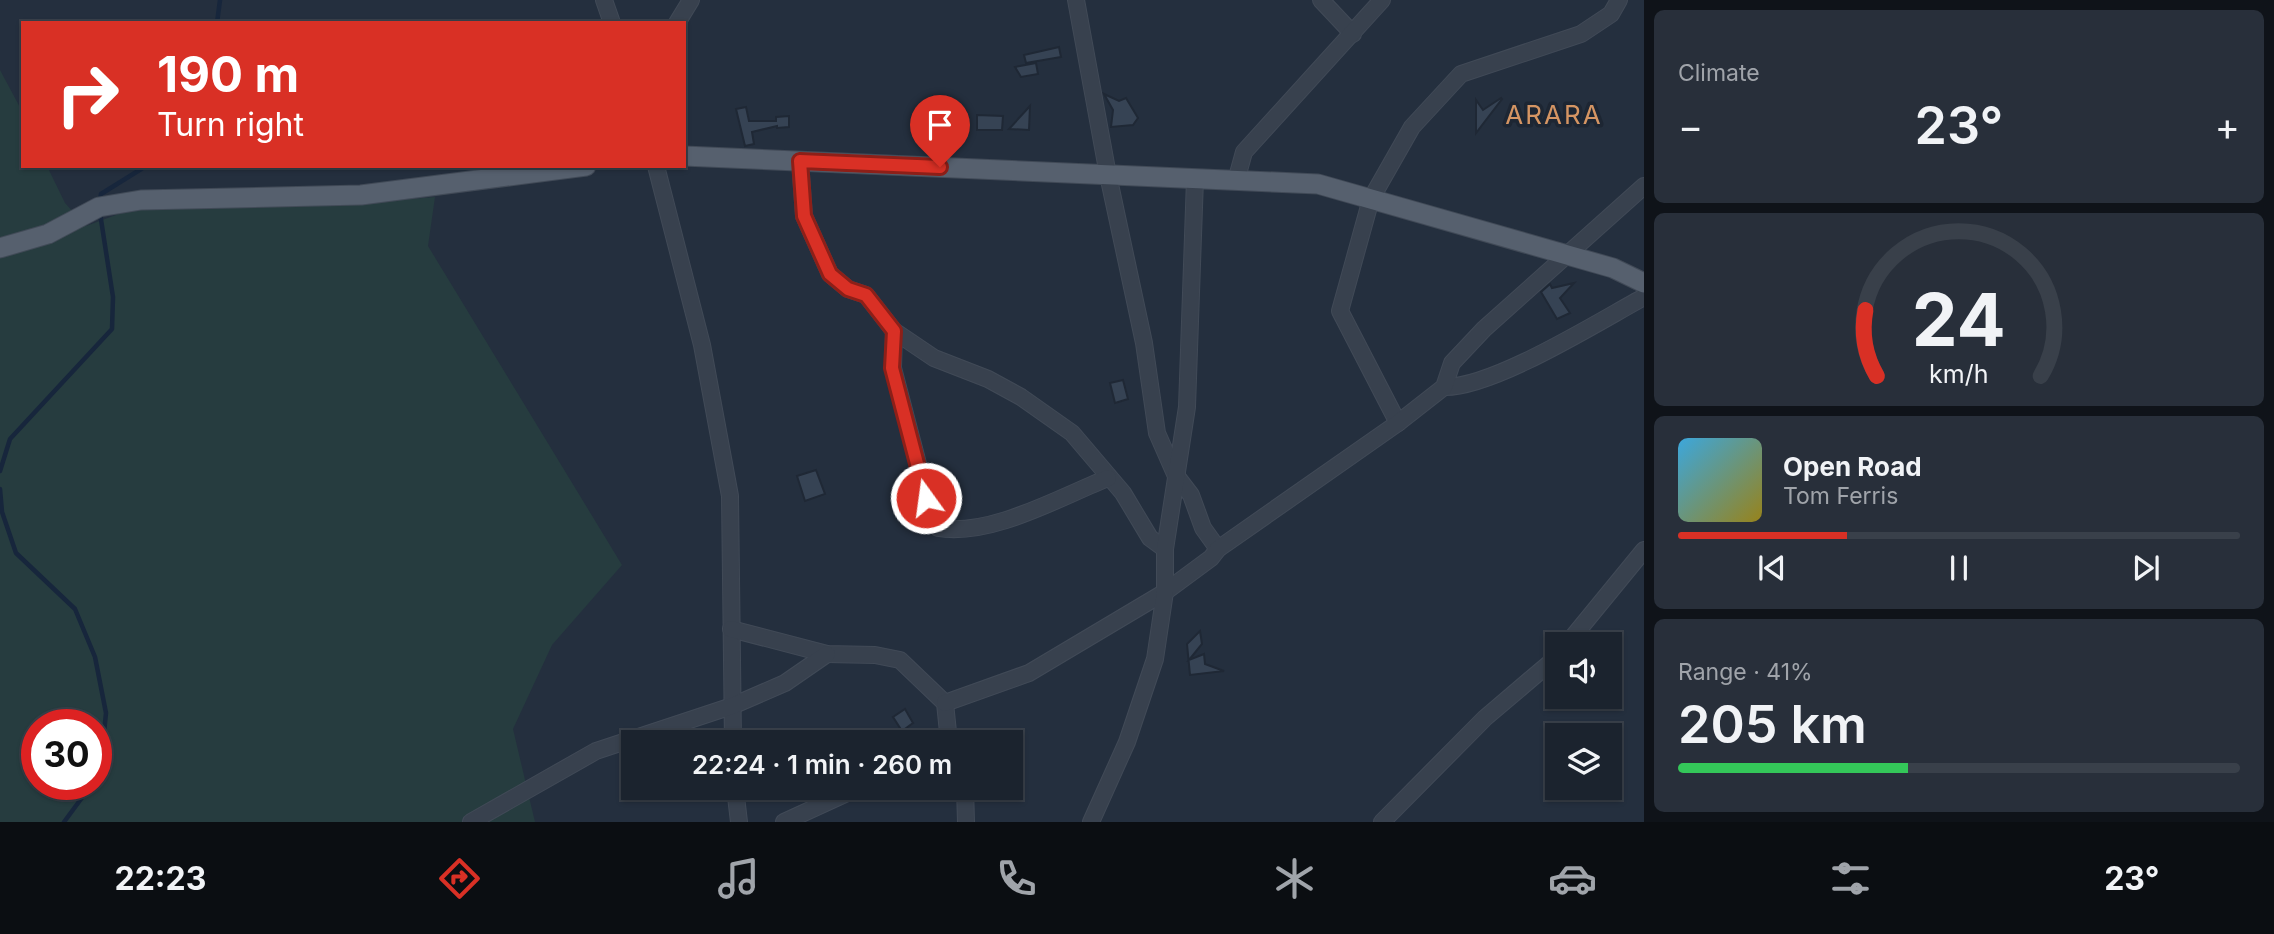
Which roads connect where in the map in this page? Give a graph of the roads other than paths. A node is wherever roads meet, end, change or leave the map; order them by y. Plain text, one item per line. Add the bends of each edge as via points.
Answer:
1 (604, 0) edge
2 (691, 0) edge
3 (1076, 0) edge
4 (1321, 0) edge
5 (1382, 0) edge
6 (1619, 0) edge
7 (611, 21) edge
8 (678, 21) edge
9 (1353, 34) junction
10 (686, 156) edge
11 (800, 161) junction
12 (657, 168) edge
13 (560, 169) edge
14 (1108, 175) junction
15 (1195, 179) junction
16 (1236, 181) junction
17 (1644, 186) edge
18 (1371, 199) junction
19 (0, 248) edge
20 (1566, 254) junction
21 (1644, 283) edge
22 (1644, 297) edge
23 (894, 331) junction
24 (1444, 387) junction
25 (1398, 423) junction
26 (1175, 474) junction
27 (1108, 478) junction
28 (1165, 549) junction
29 (1218, 549) junction
30 (1644, 550) edge
31 (1165, 592) junction
32 (731, 629) junction
33 (1577, 632) edge
34 (827, 654) junction
35 (1545, 667) edge
36 (945, 704) junction
37 (732, 706) junction
38 (733, 730) edge
39 (948, 730) edge
40 (736, 800) edge
41 (832, 800) edge
42 (965, 800) edge
43 (471, 822) edge
44 (739, 822) edge
45 (784, 822) edge
46 (966, 822) edge
47 (1091, 822) edge
48 (1382, 822) edge

1 - 7 street
2 - 8 street
3 - 14 street
4 - 9 street
5 - 9 street
6 - 18 street via 1611,14 1581,34 1461,74 1412,127
9 - 16 street via 1244,152
10 - 11 main road
11 - 14 main road
11 - 23 street via 804,216 830,274 848,289 866,295
12 - 32 street via 702,345 730,496
13 - 19 main road via 360,195 141,200 99,207 48,234
14 - 15 main road
14 - 26 street via 1144,343 1157,433
15 - 16 main road
15 - 26 street via 1187,407
16 - 18 main road via 1318,184
17 - 20 street
18 - 20 main road
18 - 25 street via 1340,311
20 - 21 main road
20 - 24 street via 1452,363
22 - 24 street via 1548,350 1462,387
23 - 27 street via 934,358 1021,397 1072,433
23 - 27 street via 892,368 938,528 993,525
24 - 25 street
25 - 29 street
26 - 28 street
26 - 29 street
27 - 28 street via 1124,494 1150,538
28 - 31 street
29 - 31 street
30 - 33 street
31 - 36 street via 1029,674
31 - 47 street via 1155,659 1127,741
32 - 34 street
32 - 37 street
34 - 36 street via 875,654 900,660
34 - 37 street via 785,683
35 - 48 street via 1485,718
36 - 39 street
37 - 38 street
37 - 43 street via 596,751
40 - 44 street
41 - 45 street
42 - 46 street

